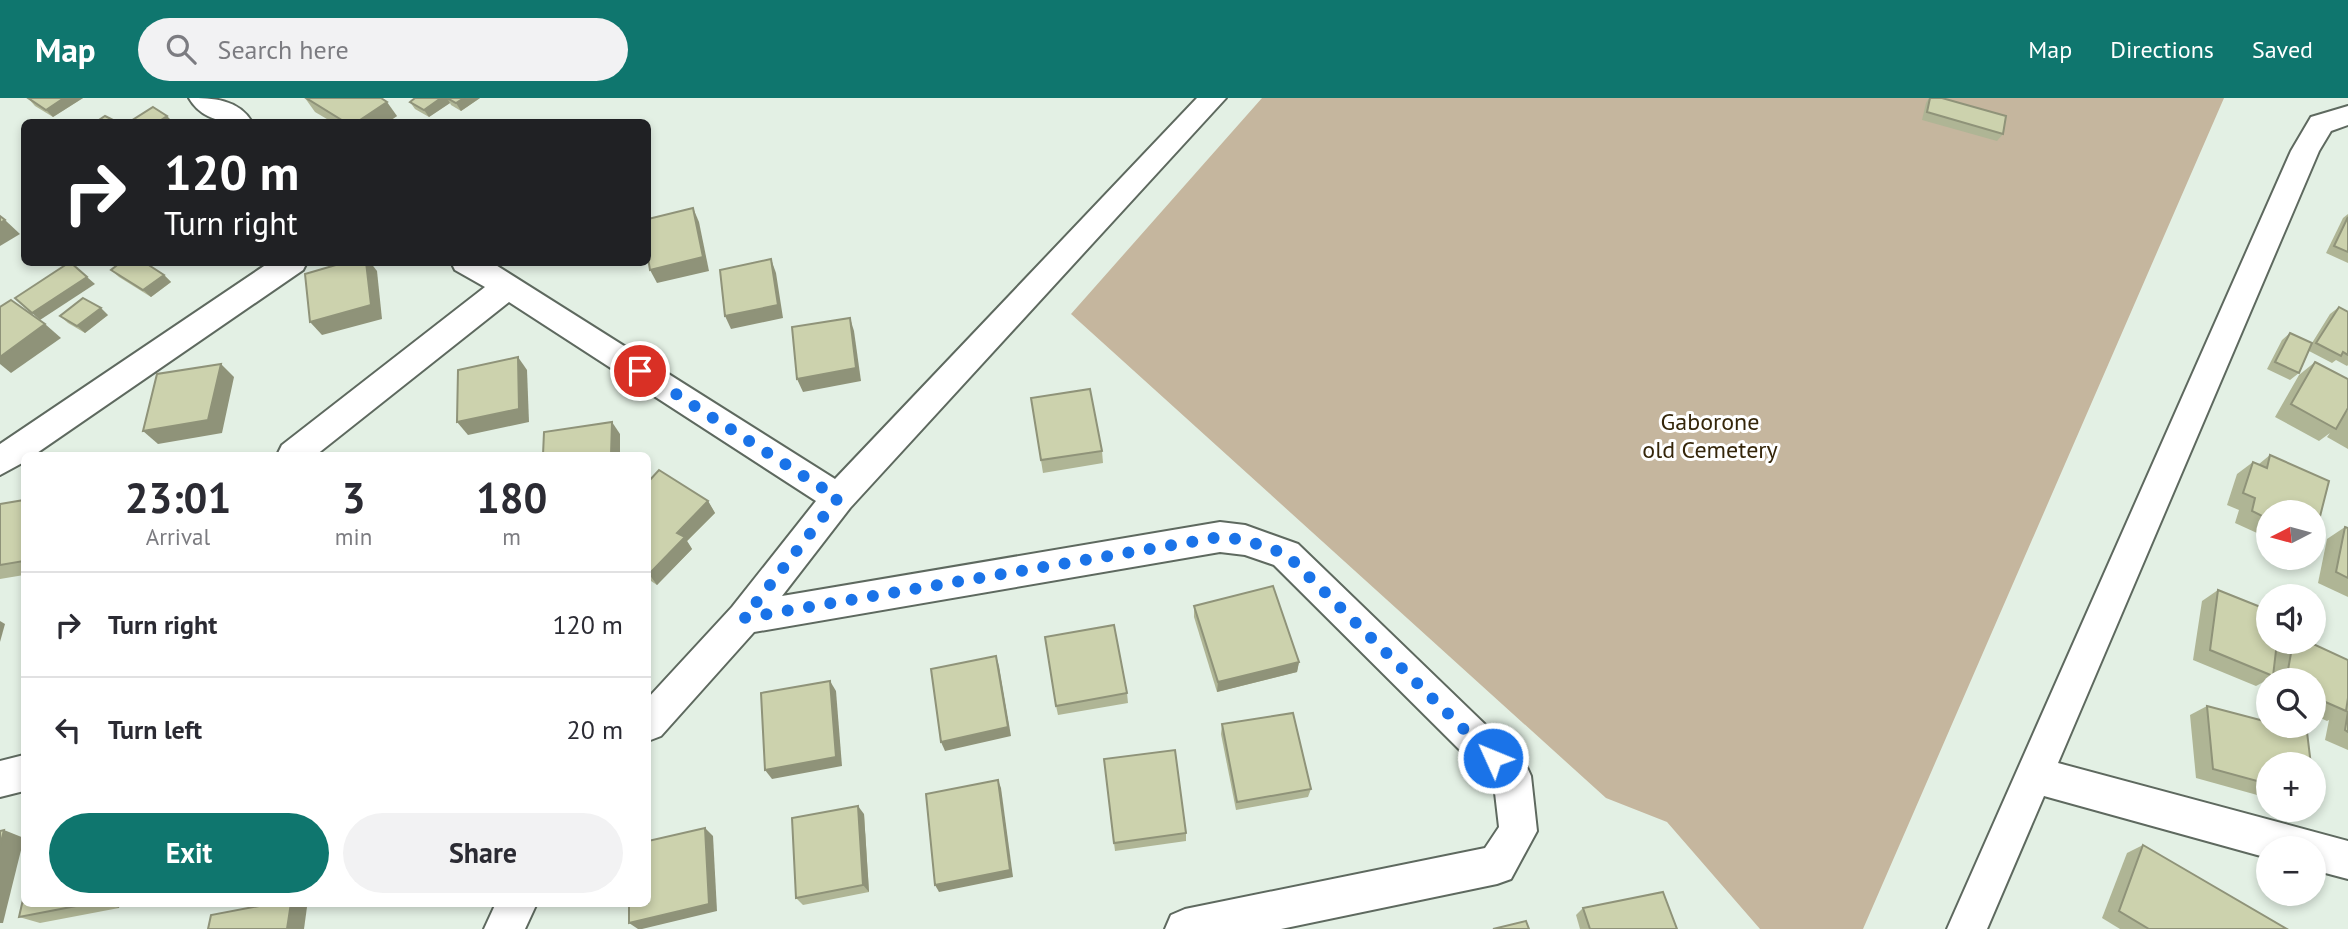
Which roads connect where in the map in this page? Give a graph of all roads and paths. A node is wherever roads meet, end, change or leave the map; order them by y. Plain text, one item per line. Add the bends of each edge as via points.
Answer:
1 (202, 98) edge
2 (1213, 98) edge
3 (2348, 115) edge
4 (234, 119) edge
5 (287, 266) edge
6 (472, 266) edge
7 (508, 286) junction
8 (297, 452) edge
9 (0, 461) edge
10 (838, 498) junction
11 (744, 618) junction
12 (651, 721) edge
13 (21, 774) edge
14 (2034, 775) junction
15 (0, 779) edge
16 (2257, 836) edge
17 (2326, 854) edge
18 (2348, 860) edge
19 (515, 907) edge
20 (504, 929) edge
21 (1185, 929) edge
22 (1967, 929) edge

1 - 4 street
2 - 10 street
3 - 14 street via 2321,124 2305,151
5 - 9 street
6 - 7 street
7 - 8 street
7 - 10 street
10 - 11 street
11 - 12 street
11 - 21 street via 1220,537 1286,554 1512,776 1518,831 1497,865
13 - 15 street
14 - 16 street
14 - 22 street
17 - 18 street
19 - 20 street

